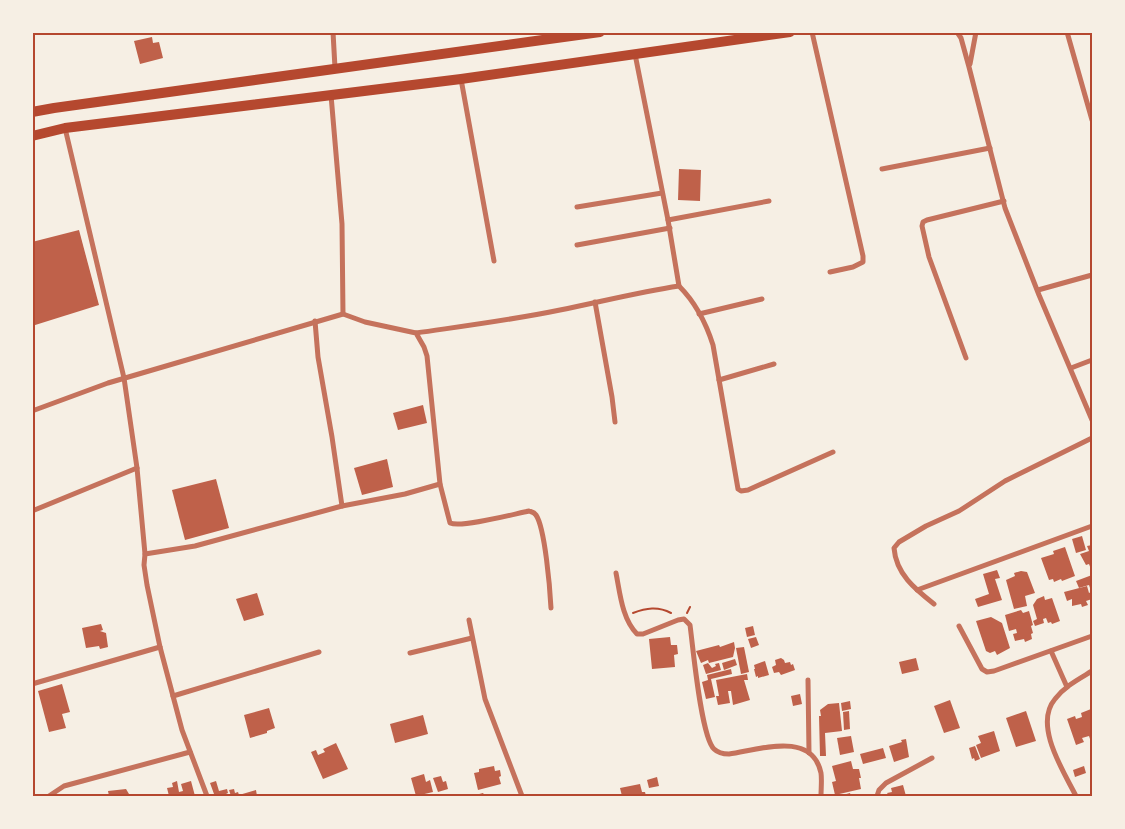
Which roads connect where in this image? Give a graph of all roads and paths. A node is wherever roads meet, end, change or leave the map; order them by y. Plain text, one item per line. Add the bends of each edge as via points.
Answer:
1 (332, 32) edge
2 (600, 32) edge
3 (790, 32) edge
4 (812, 32) edge
5 (957, 32) edge
6 (976, 32) edge
7 (1067, 32) edge
8 (635, 54) junction
9 (969, 66) junction
10 (335, 68) junction
11 (461, 78) junction
12 (331, 95) junction
13 (32, 112) edge
14 (1092, 120) edge
15 (65, 128) junction
16 (32, 136) edge
17 (990, 148) junction
18 (882, 169) dead end
19 (662, 193) junction
20 (769, 201) dead end
21 (1004, 201) junction
22 (578, 207) dead end
23 (668, 220) junction
24 (670, 228) junction
25 (578, 245) dead end
26 (494, 261) dead end
27 (830, 272) dead end
28 (1092, 274) edge
29 (679, 286) junction
30 (1038, 290) junction
31 (762, 299) dead end
32 (595, 302) junction
33 (343, 314) junction
34 (699, 314) junction
35 (316, 321) junction
36 (416, 332) junction
37 (966, 358) dead end
38 (1092, 360) edge
39 (774, 364) dead end
40 (1071, 368) junction
41 (124, 378) junction
42 (719, 380) junction
43 (1090, 407) edge
44 (32, 411) edge
45 (1092, 420) edge
46 (615, 422) dead end
47 (1092, 438) edge
48 (833, 452) dead end
49 (137, 468) junction
50 (440, 484) junction
51 (342, 506) junction
52 (32, 511) edge
53 (1092, 526) edge
54 (145, 554) junction
55 (616, 573) dead end
56 (917, 590) junction
57 (934, 604) dead end
58 (551, 608) dead end
59 (626, 616) junction
60 (684, 619) junction
61 (469, 620) dead end
62 (959, 626) dead end
63 (1092, 636) edge
64 (472, 638) junction
65 (160, 646) junction
66 (1052, 651) junction
67 (319, 652) dead end
68 (410, 653) dead end
69 (1092, 671) edge
70 (808, 680) dead end
71 (32, 684) edge
72 (1066, 687) junction
73 (173, 696) junction
74 (190, 752) junction
75 (809, 753) junction
76 (932, 758) dead end
77 (48, 796) edge
78 (207, 796) edge
79 (522, 796) edge
80 (821, 796) edge
81 (877, 796) edge
82 (1076, 796) edge

1 - 10 street
2 - 10 highway
3 - 8 highway
4 - 27 street via 863,256 863,262 853,267
5 - 9 street
6 - 9 street
7 - 14 street
8 - 11 highway
8 - 19 street
9 - 17 street
10 - 13 highway
11 - 12 highway
11 - 26 street
12 - 15 highway
12 - 33 street via 342,224
15 - 16 highway
15 - 41 street
17 - 18 street
17 - 21 street
19 - 22 street
19 - 23 street
20 - 23 street
21 - 30 street
21 - 37 street via 927,220 922,226 929,257
23 - 24 street
24 - 25 street
24 - 29 street
28 - 30 street
29 - 32 street
29 - 34 street via 691,297
30 - 40 street
31 - 34 street
32 - 36 street
32 - 46 street
33 - 35 street
33 - 36 street via 365,322
34 - 42 street via 710,334
35 - 41 street
35 - 51 street via 318,357
36 - 50 street via 427,356
38 - 40 street
39 - 42 street
40 - 43 street
41 - 44 street
41 - 49 street
42 - 48 street via 738,489 741,491
43 - 45 street
47 - 56 street via 1005,481 959,511 899,542 894,548 895,557 908,582
49 - 52 street
49 - 54 street
50 - 51 street
50 - 58 street via 449,520 453,524 529,511 536,515 542,533
51 - 54 street via 195,546
53 - 56 street
54 - 65 street via 147,585
55 - 59 street
56 - 57 street
59 - 60 path via 644,609 663,608
59 - 60 street via 637,634
60 - 75 street via 690,625 701,711 714,749 729,754 788,745 801,747
61 - 64 street
62 - 66 street via 982,669 987,672
63 - 66 street
64 - 68 street
64 - 79 street via 485,699
65 - 71 street
65 - 73 street
66 - 72 street
67 - 73 street
69 - 72 street
70 - 75 street
72 - 82 street via 1049,709 1049,737
73 - 74 street
74 - 77 street via 64,786
74 - 78 street
75 - 80 street via 821,774
76 - 81 street via 882,786

